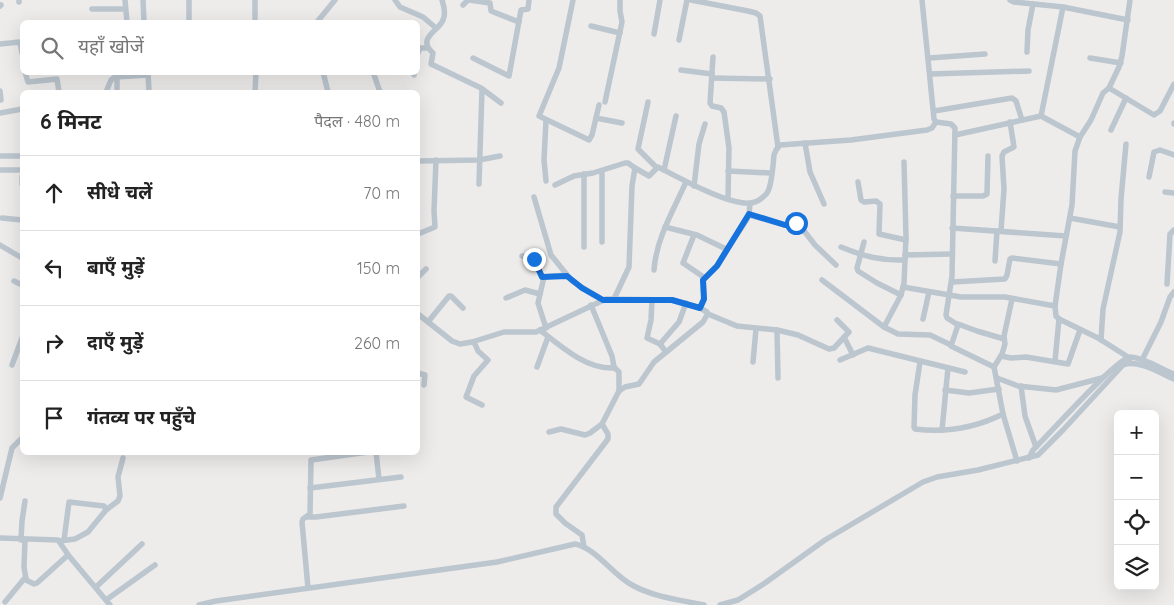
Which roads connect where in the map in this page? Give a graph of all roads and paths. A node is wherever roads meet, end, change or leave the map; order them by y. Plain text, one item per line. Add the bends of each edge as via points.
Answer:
1 (125, 0) edge
2 (143, 0) edge
3 (189, 0) edge
4 (255, 0) edge
5 (335, 0) edge
6 (395, 0) edge
7 (442, 0) edge
8 (469, 0) edge
9 (529, 0) edge
10 (573, 0) edge
11 (620, 0) edge
12 (660, 0) edge
13 (687, 0) edge
14 (691, 0) edge
15 (922, 0) edge
16 (1010, 0) edge
17 (1130, 0) edge
18 (726, 3) edge
19 (1033, 4) junction
20 (463, 5) dead end
21 (1063, 7) junction
22 (92, 9) dead end
23 (126, 9) junction
24 (126, 20) edge
25 (144, 20) edge
26 (189, 20) edge
27 (255, 20) edge
28 (319, 20) edge
29 (1128, 20) junction
30 (519, 22) junction
31 (591, 26) dead end
32 (436, 28) junction
33 (620, 33) junction
34 (654, 34) dead end
35 (679, 40) dead end
36 (20, 42) edge
37 (0, 44) edge
38 (420, 48) edge
39 (428, 48) junction
40 (1027, 52) dead end
41 (985, 54) dead end
42 (713, 57) dead end
43 (473, 58) dead end
44 (929, 58) junction
45 (1090, 58) dead end
46 (1121, 63) junction
47 (681, 70) dead end
48 (1029, 71) dead end
49 (930, 74) junction
50 (26, 75) edge
51 (126, 75) edge
52 (148, 75) edge
53 (256, 75) edge
54 (324, 75) edge
55 (374, 75) edge
56 (712, 76) junction
57 (116, 77) junction
58 (770, 79) junction
59 (1174, 84) edge
60 (1109, 88) junction
61 (482, 89) junction
62 (59, 90) edge
63 (107, 90) edge
64 (117, 90) edge
65 (149, 90) edge
66 (255, 90) edge
67 (328, 90) edge
68 (379, 90) edge
69 (0, 91) edge
70 (1126, 98) junction
71 (1, 100) dead end
72 (605, 102) dead end
73 (648, 102) dead end
74 (501, 103) dead end
75 (598, 105) dead end
76 (20, 109) edge
77 (934, 111) junction
78 (0, 112) edge
79 (676, 116) dead end
80 (1041, 116) junction
81 (596, 118) junction
82 (546, 120) junction
83 (1022, 120) junction
84 (936, 122) junction
85 (1010, 122) junction
86 (622, 124) dead end
87 (705, 124) dead end
88 (1111, 130) dead end
89 (955, 135) junction
90 (1080, 137) junction
91 (805, 143) junction
92 (1126, 144) dead end
93 (778, 147) junction
94 (1174, 155) edge
95 (0, 156) edge
96 (20, 156) edge
97 (500, 156) dead end
98 (988, 156) dead end
99 (436, 160) junction
100 (479, 160) junction
101 (420, 161) edge
102 (904, 162) dead end
103 (656, 167) junction
104 (635, 168) junction
105 (0, 170) edge
106 (20, 170) edge
107 (664, 170) junction
108 (602, 171) junction
109 (728, 171) junction
110 (771, 173) junction
111 (584, 174) junction
112 (1149, 177) dead end
113 (546, 181) dead end
114 (686, 182) junction
115 (858, 182) dead end
116 (479, 184) dead end
117 (556, 185) dead end
118 (694, 186) junction
119 (1165, 192) dead end
120 (1174, 193) edge
121 (953, 196) junction
122 (534, 197) dead end
123 (728, 198) junction
124 (750, 203) junction
125 (824, 204) dead end
126 (749, 214) junction
127 (2, 218) dead end
128 (1070, 218) junction
129 (20, 220) edge
130 (665, 227) junction
131 (1120, 227) junction
132 (952, 228) junction
133 (1174, 230) edge
134 (999, 231) junction
135 (420, 233) edge
136 (694, 235) junction
137 (1066, 236) junction
138 (906, 240) junction
139 (602, 242) dead end
140 (864, 242) dead end
141 (0, 246) edge
142 (584, 247) dead end
143 (841, 247) dead end
144 (726, 249) junction
145 (1172, 250) edge
146 (952, 254) junction
147 (860, 255) junction
148 (522, 256) dead end
149 (20, 257) edge
150 (905, 258) junction
151 (995, 261) dead end
152 (1061, 264) junction
153 (836, 265) dead end
154 (426, 270) dead end
155 (654, 270) dead end
156 (420, 275) edge
157 (567, 276) junction
158 (544, 277) junction
159 (704, 278) junction
160 (822, 280) dead end
161 (14, 281) dead end
162 (952, 282) junction
163 (20, 284) edge
164 (1166, 284) dead end
165 (903, 287) junction
166 (929, 292) junction
167 (1174, 292) edge
168 (540, 294) junction
169 (901, 295) junction
170 (950, 295) junction
171 (506, 298) dead end
172 (614, 299) junction
173 (1012, 299) junction
174 (603, 300) junction
175 (652, 300) junction
176 (686, 303) junction
177 (591, 305) junction
178 (1171, 305) edge
179 (1055, 306) junction
180 (463, 308) dead end
181 (700, 308) junction
182 (708, 314) junction
183 (420, 317) edge
184 (923, 319) dead end
185 (1059, 319) junction
186 (837, 320) dead end
187 (428, 322) junction
188 (958, 324) junction
189 (884, 328) junction
190 (543, 329) junction
191 (756, 329) junction
192 (777, 330) junction
193 (1080, 330) junction
194 (548, 337) junction
195 (844, 337) junction
196 (1004, 339) junction
197 (1101, 340) junction
198 (474, 342) junction
199 (20, 343) edge
200 (660, 344) junction
201 (951, 345) junction
202 (666, 352) junction
203 (853, 355) junction
204 (1001, 356) junction
205 (840, 360) dead end
206 (1130, 360) junction
207 (1142, 360) junction
208 (1055, 361) junction
209 (753, 362) dead end
210 (920, 362) junction
211 (12, 365) dead end
212 (994, 366) junction
213 (537, 367) dead end
214 (615, 368) junction
215 (948, 368) junction
216 (965, 372) dead end
217 (420, 374) edge
218 (1174, 374) edge
219 (778, 378) dead end
220 (997, 378) junction
221 (1102, 378) junction
222 (1174, 379) edge
223 (424, 385) dead end
224 (1021, 386) junction
225 (945, 390) junction
226 (999, 390) junction
227 (619, 391) junction
228 (482, 405) dead end
229 (1003, 414) junction
230 (602, 424) junction
231 (942, 430) junction
232 (549, 432) dead end
233 (20, 440) edge
234 (1036, 447) junction
235 (344, 455) edge
236 (376, 455) edge
237 (122, 458) dead end
238 (1029, 458) junction
239 (1017, 461) junction
240 (402, 477) dead end
241 (379, 479) junction
242 (310, 488) junction
243 (0, 498) edge
244 (25, 501) dead end
245 (404, 506) dead end
246 (106, 510) junction
247 (308, 517) junction
248 (0, 538) edge
249 (23, 540) junction
250 (62, 541) junction
251 (142, 544) dead end
252 (584, 547) junction
253 (68, 554) junction
254 (155, 565) dead end
255 (26, 579) junction
256 (96, 588) junction
257 (308, 588) junction
258 (5, 602) dead end
259 (108, 603) edge
260 (199, 605) edge
261 (704, 605) edge
262 (720, 605) edge

1 - 23 street
2 - 25 street
3 - 26 street
4 - 27 street
5 - 28 street
6 - 32 street via 400,7 423,17
7 - 32 street via 444,18
8 - 20 street
8 - 30 street via 490,4 492,12
9 - 30 street via 528,9 521,10
10 - 82 street via 559,68 539,115
11 - 33 street
12 - 34 street
13 - 35 street
14 - 18 street
15 - 44 street
16 - 19 street
17 - 29 street
18 - 58 street via 760,16
19 - 21 street
19 - 40 street
21 - 29 street
21 - 80 street
22 - 23 street
23 - 24 street
29 - 46 street
30 - 43 street via 509,76
31 - 33 street
32 - 39 street via 429,37
33 - 72 street
36 - 37 street
38 - 39 street
39 - 61 street via 433,54 431,65
41 - 44 street
42 - 56 street
44 - 49 street
45 - 46 street
46 - 60 street
47 - 56 street
48 - 49 street
49 - 77 street
50 - 62 street via 28,82 57,79
51 - 57 street
52 - 65 street
53 - 66 street
54 - 67 street
55 - 68 street
56 - 58 street
56 - 109 street via 710,103 724,112 729,142
57 - 63 street
57 - 64 street
58 - 93 street
59 - 70 street via 1160,111 1154,115
60 - 70 street
60 - 90 street
61 - 74 street
61 - 100 street
69 - 71 street
70 - 88 street
73 - 103 street via 638,149
75 - 81 street
76 - 78 street
77 - 83 street via 1012,98
77 - 84 street
79 - 107 street
80 - 83 street
80 - 90 street
81 - 82 street via 589,140
81 - 86 street
82 - 113 street
83 - 85 street
84 - 89 street via 952,124
84 - 91 street via 926,130
85 - 89 street
85 - 134 street via 1014,147 1002,154 1004,189
87 - 118 street
89 - 121 street
90 - 128 street via 1075,151
91 - 93 street
91 - 125 street via 810,172
92 - 131 street
93 - 110 street
94 - 112 street via 1160,150 1154,152
95 - 96 street
97 - 100 street
98 - 121 street via 987,194
99 - 100 street
99 - 101 street
99 - 135 street via 435,227
100 - 116 street
102 - 138 street
103 - 104 street via 649,176
103 - 107 street
104 - 108 street via 624,163
104 - 172 street via 629,268
105 - 106 street
107 - 114 street
108 - 111 street
108 - 139 street
109 - 110 street
109 - 123 street
110 - 124 street via 768,192
111 - 117 street
111 - 142 street
114 - 118 street
114 - 130 street
115 - 138 street via 861,200 880,204 879,234
118 - 123 street
119 - 120 street
121 - 132 street
122 - 157 street via 549,252
123 - 124 street
124 - 126 street
126 - 144 street
126 - 153 street via 785,225 798,223
127 - 129 street
128 - 131 street
128 - 137 street
130 - 136 street
130 - 155 street
131 - 197 street via 1103,309
132 - 134 street
132 - 146 street
133 - 145 street via 1170,234
134 - 137 street
134 - 151 street
136 - 144 street
136 - 159 street via 683,263
137 - 152 street
138 - 150 street
140 - 147 street
141 - 149 street
143 - 147 street
144 - 159 street via 717,266
145 - 164 street
146 - 150 street
146 - 162 street
147 - 150 street via 885,260
147 - 169 street via 858,271
148 - 158 street via 533,258
150 - 165 street
152 - 162 street via 1012,258 1005,279
152 - 179 street
154 - 156 street
157 - 158 street
157 - 174 street
158 - 168 street
159 - 181 street via 704,299
160 - 189 street
161 - 163 street
162 - 170 street
165 - 166 street
165 - 169 street
166 - 170 street
166 - 184 street
167 - 178 street
168 - 171 street via 525,290
168 - 190 street via 538,305
169 - 189 street
170 - 173 street
170 - 188 street via 946,317
172 - 174 street
172 - 175 street
173 - 179 street
173 - 196 street
174 - 177 street
175 - 176 street
175 - 200 street via 647,338
176 - 181 street
176 - 200 street via 679,322
177 - 190 street
177 - 214 street
178 - 207 street
179 - 185 street
180 - 187 street via 449,296
181 - 182 street
182 - 191 street via 737,326
182 - 202 street via 703,322
183 - 187 street
185 - 193 street
185 - 208 street
186 - 195 street via 849,332
187 - 198 street via 455,343
188 - 196 street
188 - 201 street
189 - 201 street via 896,333 930,335
190 - 194 street
190 - 198 street via 527,333 504,332
191 - 192 street
191 - 209 street
192 - 195 street via 806,337 829,349
192 - 219 street
193 - 197 street
193 - 208 street via 1068,363
194 - 213 street
194 - 214 street via 588,363
195 - 203 street
196 - 204 street
197 - 206 street
198 - 228 street via 488,360 474,376 466,397
199 - 211 street
200 - 202 street
201 - 212 street
202 - 227 street via 650,367 639,384
203 - 205 street
203 - 210 street via 868,348
204 - 208 street
204 - 212 street
206 - 207 street
206 - 221 street via 1124,358
206 - 222 street
206 - 238 street via 1044,451
207 - 218 street
210 - 215 street
210 - 231 street via 914,427 916,430
212 - 220 street
214 - 227 street via 620,374
215 - 216 street
215 - 225 street
217 - 223 street via 425,375
220 - 224 street
220 - 226 street
221 - 224 street via 1060,389
221 - 234 street
224 - 234 street via 1024,416
225 - 226 street via 969,393
225 - 231 street
226 - 229 street
227 - 230 street
229 - 231 street via 974,427
229 - 239 street
230 - 232 street via 585,435 560,429
230 - 252 street via 608,439 555,509 557,516 583,536
233 - 243 street via 12,448
234 - 238 street
235 - 242 street via 312,459
236 - 241 street
237 - 246 street via 118,477 119,499
238 - 239 street
239 - 262 street via 923,482 824,540 765,584 738,600
240 - 241 street
241 - 242 street
242 - 247 street
244 - 249 street
245 - 247 street
246 - 250 street via 88,532 76,539
246 - 250 street via 104,506 68,502
247 - 257 street via 302,523
248 - 249 street
249 - 250 street
249 - 255 street
250 - 253 street
251 - 256 street
252 - 257 street via 572,544 497,562
252 - 261 street via 633,586
253 - 255 street via 37,583
253 - 256 street
254 - 259 street
255 - 258 street
256 - 259 street
257 - 260 street

